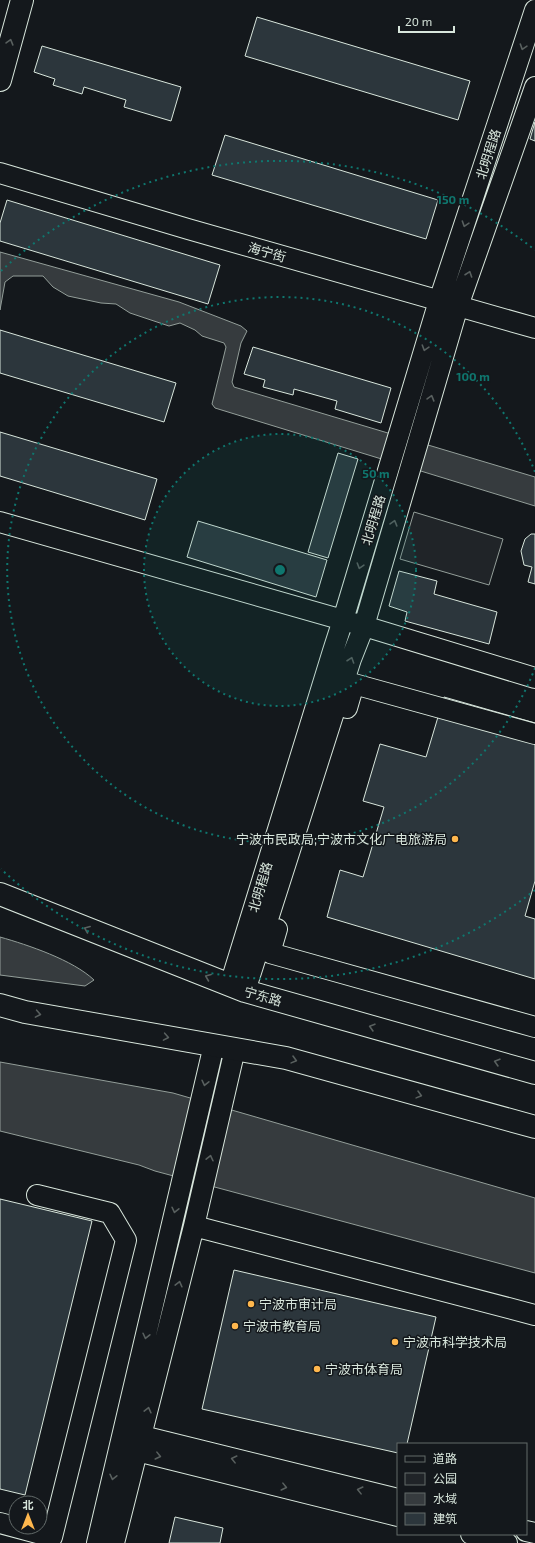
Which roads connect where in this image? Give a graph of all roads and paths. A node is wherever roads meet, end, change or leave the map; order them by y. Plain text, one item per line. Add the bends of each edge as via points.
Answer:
1 (22, 0) edge
2 (535, 10) edge
3 (0, 80) edge
4 (535, 87) edge
5 (0, 173) edge
6 (440, 301) junction
7 (458, 306) junction
8 (535, 328) edge
9 (0, 522) edge
10 (343, 620) junction
11 (364, 626) junction
12 (535, 678) edge
13 (535, 734) edge
14 (0, 894) edge
15 (237, 988) junction
16 (0, 1005) edge
17 (535, 1027) edge
18 (214, 1045) junction
19 (235, 1049) junction
20 (535, 1073) edge
21 (535, 1127) edge
22 (37, 1195) dead end
23 (194, 1226) junction
24 (535, 1315) edge
25 (131, 1442) junction
26 (397, 1499) edge
27 (397, 1516) edge
28 (0, 1524) edge
29 (475, 1535) edge
30 (97, 1543) edge
31 (114, 1543) edge
32 (507, 1543) edge

3 -> 1 main road
2 -> 6 street, 北明程路
7 -> 4 street, 北明程路
5 - 6 street, 海宁街
6 - 7 street, 海宁街
6 -> 10 street, 北明程路
7 - 8 street, 海宁街
11 -> 7 street, 北明程路
9 - 10 street
10 - 11 street
10 - 15 street, 北明程路
11 - 12 street
15 -> 11 street, 北明程路
13 - 17 street via 354,684 270,953
15 -> 14 main road, 宁东路
20 -> 15 main road, 宁东路
16 -> 18 main road via 25,1012
18 - 19 main road
18 -> 25 street
19 -> 21 main road via 286,1058
23 -> 19 street
22 - 28 street via 110,1213 126,1240 52,1537
23 - 24 street
25 -> 23 street
26 -> 25 street
25 -> 27 street
25 -> 30 street
25 - 31 street
29 - 32 street

